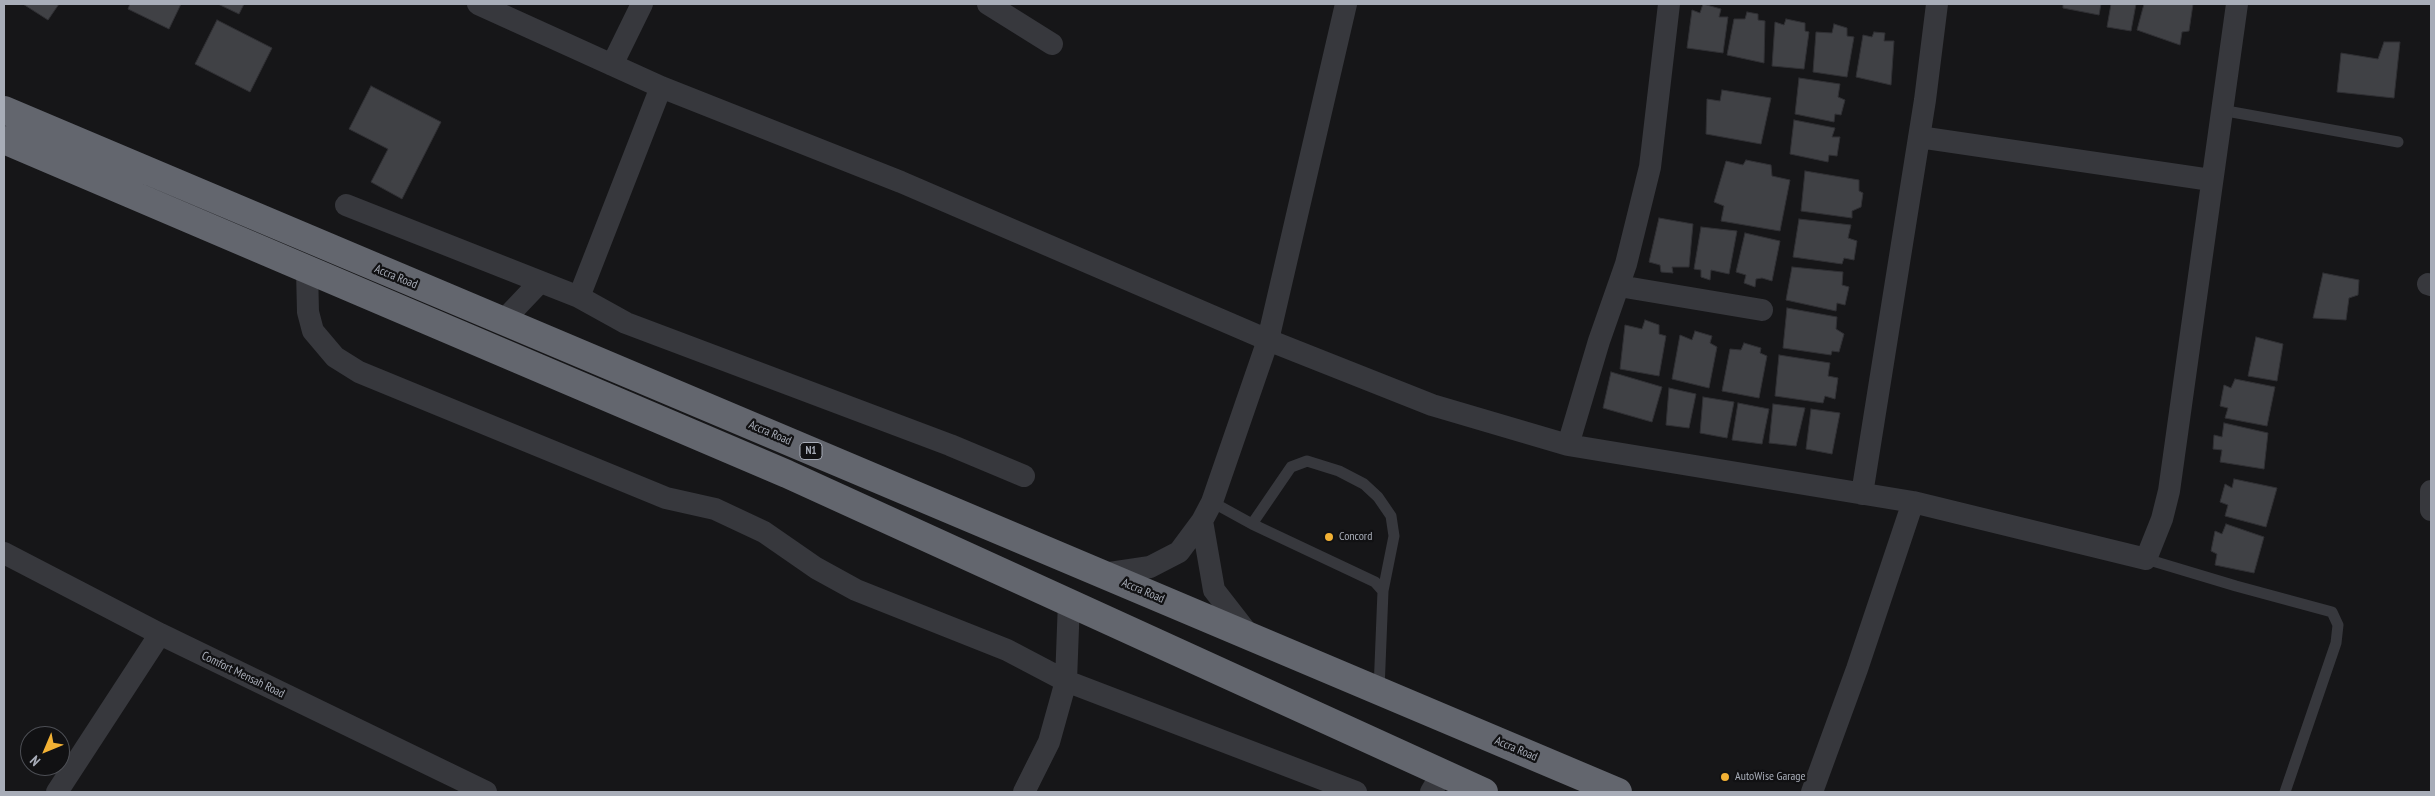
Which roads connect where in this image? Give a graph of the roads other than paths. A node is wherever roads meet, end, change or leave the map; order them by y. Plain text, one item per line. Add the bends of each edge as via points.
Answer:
1 (478, 4) edge
2 (642, 4) edge
3 (988, 4) edge
4 (1346, 4) edge
5 (1669, 4) edge
6 (1937, 4) edge
7 (2237, 4) edge
8 (1052, 44) dead end
9 (612, 65) junction
10 (661, 87) junction
11 (4, 110) edge
12 (2221, 110) junction
13 (1919, 138) junction
14 (4, 140) edge
15 (2398, 142) dead end
16 (2211, 180) junction
17 (346, 204) dead end
18 (307, 270) junction
19 (540, 282) junction
20 (1619, 286) junction
21 (579, 296) junction
22 (1762, 310) dead end
23 (503, 321) junction
24 (1268, 340) junction
25 (1568, 445) junction
26 (1024, 476) dead end
27 (2431, 491) edge
28 (1862, 494) junction
29 (1912, 502) junction
30 (2431, 510) edge
31 (1207, 512) junction
32 (1252, 524) junction
33 (4, 553) edge
34 (2146, 559) junction
35 (1103, 574) junction
36 (1383, 592) junction
37 (1069, 601) junction
38 (160, 634) junction
39 (1249, 635) junction
40 (1066, 681) junction
41 (1379, 691) junction
42 (1437, 782) edge
43 (1815, 785) edge
44 (57, 792) edge
45 (486, 792) edge
46 (1024, 792) edge
47 (1356, 792) edge
48 (1484, 792) edge
49 (1618, 792) edge
50 (2285, 792) edge

1 - 9 street
2 - 9 street
3 - 8 street
4 - 24 street
5 - 20 street via 1650,167
6 - 13 street
7 - 12 street
9 - 10 street
10 - 21 street
10 - 24 street via 901,182
11 - 23 highway, Accra Road / N1
12 - 15 lane
12 - 16 street
13 - 16 street
13 - 28 street
14 - 18 highway, N1
16 - 34 street via 2170,491
17 - 19 street
18 - 37 highway, N1 via 787,474
18 - 40 street via 308,312 313,331 335,357 359,372 666,498 716,509 746,522 856,590 1007,650
19 - 21 street
19 - 23 street
20 - 22 street
20 - 25 street
21 - 26 street via 626,323
23 - 35 highway, Accra Road / N1
24 - 25 street via 1432,405
24 - 31 street
25 - 28 street
27 - 30 street
28 - 29 street
29 - 34 street
29 - 43 street
31 - 32 lane
31 - 35 street via 1179,552 1150,567
31 - 39 street via 1214,590
32 - 36 lane via 1361,574 1375,582
32 - 36 lane via 1291,467 1307,461 1339,471 1364,484 1392,516 1394,536
33 - 38 street, Comfort Mensah Road
34 - 50 lane via 2332,612 2338,625 2336,643
35 - 39 highway, Accra Road / N1
36 - 41 lane
37 - 40 street
37 - 42 highway, N1
38 - 44 street
38 - 45 street, Comfort Mensah Road
39 - 41 highway, Accra Road / N1
40 - 46 street via 1049,742
40 - 47 street
41 - 49 highway, Accra Road / N1
42 - 48 highway, N1

